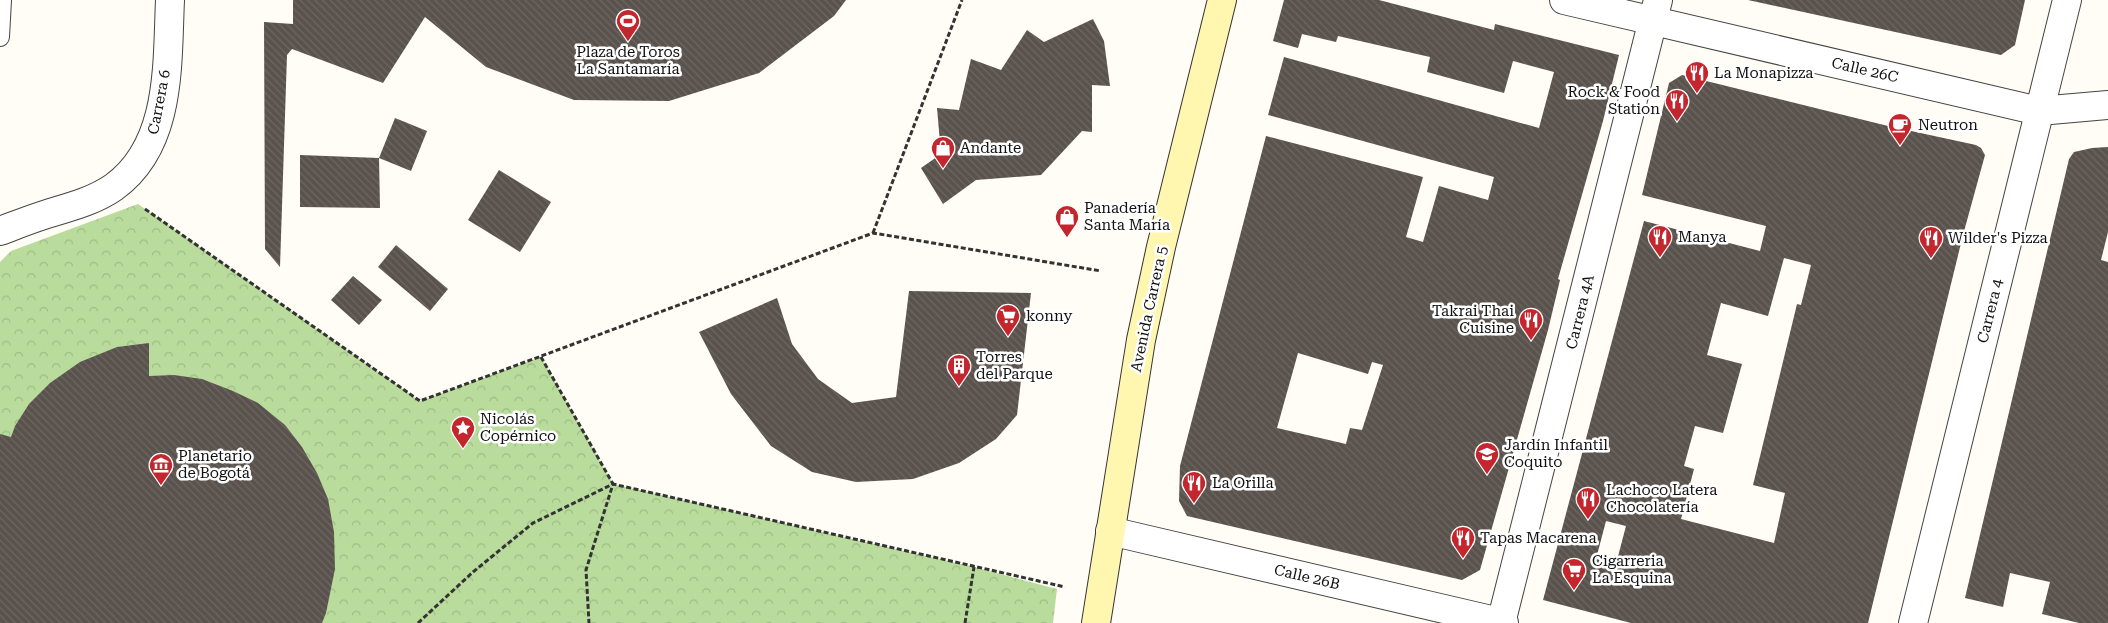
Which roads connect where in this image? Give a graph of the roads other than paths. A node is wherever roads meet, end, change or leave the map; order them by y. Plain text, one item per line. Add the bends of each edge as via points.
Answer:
1 (2, 0) edge
2 (170, 0) edge
3 (1222, 0) edge
4 (1564, 0) edge
5 (2067, 0) edge
6 (1655, 10) edge
7 (0, 37) edge
8 (2108, 105) edge
9 (2040, 111) junction
10 (0, 231) edge
11 (1110, 531) junction
12 (1096, 623) edge
13 (1502, 623) edge
14 (1913, 623) edge

1 - 7 lane
2 - 10 street, Carrera 6 via 166,76 158,122 136,168 113,187 73,206
3 - 11 main road, Avenida Carrera 5 via 1141,340
4 - 6 street, Calle 26C
5 - 9 street, Carrera 4
6 - 9 street, Calle 26C
6 - 13 street, Carrera 4A
8 - 9 street, Calle 26C
9 - 14 street, Carrera 4
11 - 12 main road, Avenida Carrera 5
11 - 13 street, Calle 26B

